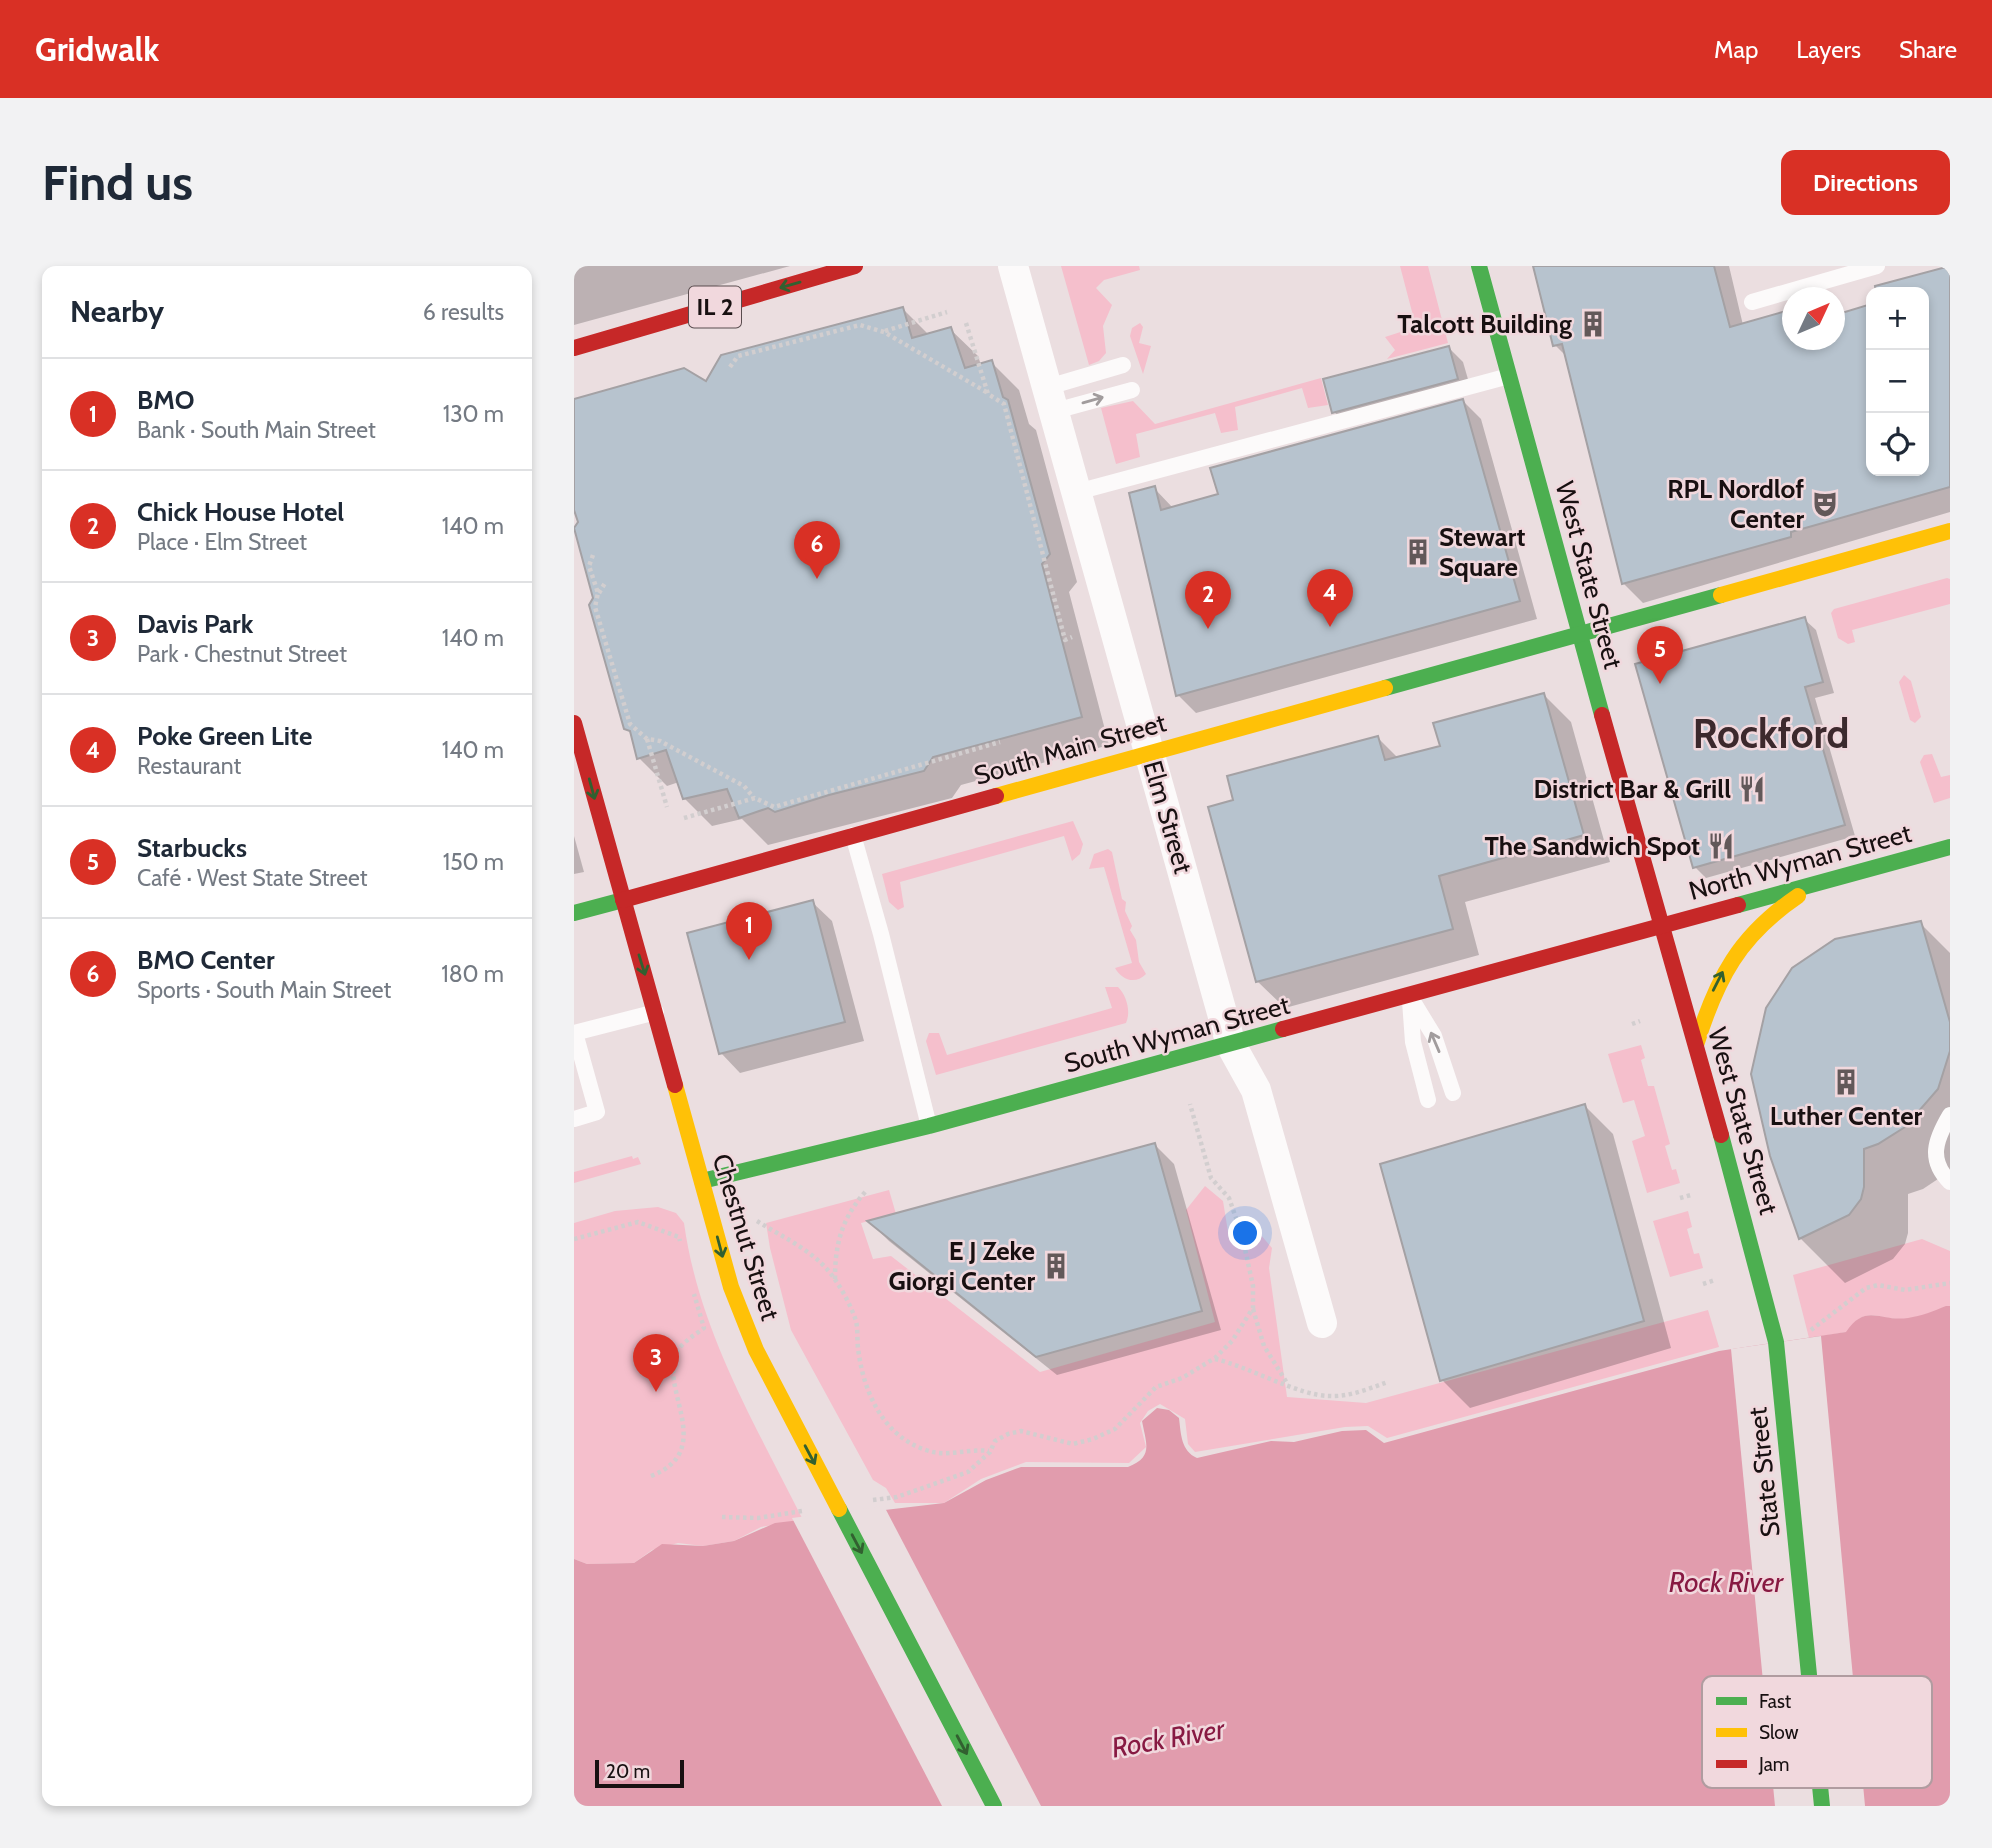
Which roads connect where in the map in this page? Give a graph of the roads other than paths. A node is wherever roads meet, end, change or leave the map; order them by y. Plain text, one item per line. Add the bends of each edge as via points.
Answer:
1 (855, 266) edge
2 (1013, 266) edge
3 (1479, 266) edge
4 (1877, 266) edge
5 (1752, 302) dead end
6 (574, 348) edge
7 (1123, 365) dead end
8 (1509, 376) junction
9 (1132, 390) dead end
10 (1051, 399) junction
11 (1077, 492) junction
12 (1950, 531) edge
13 (1578, 633) junction
14 (574, 723) edge
15 (1150, 752) junction
16 (853, 835) junction
17 (1950, 847) edge
18 (1824, 881) junction
19 (623, 900) junction
20 (574, 913) edge
21 (1662, 924) junction
22 (1409, 995) junction
23 (656, 1012) junction
24 (574, 1033) edge
25 (1231, 1045) junction
26 (1696, 1045) junction
27 (1453, 1093) dead end
28 (1428, 1100) dead end
29 (1950, 1115) edge
30 (574, 1119) edge
31 (929, 1126) junction
32 (702, 1181) junction
33 (1950, 1182) edge
34 (1322, 1323) dead end
35 (1776, 1342) joint
36 (1809, 1676) edge
37 (1820, 1788) edge
38 (994, 1806) edge
39 (1822, 1806) edge

1 -> 6 main road, IL 2
2 - 10 street, Elm Street
3 - 8 main road, West State Street
4 - 5 lane
7 - 10 lane
8 - 11 lane
8 - 13 main road, West State Street
10 -> 9 lane
10 - 11 street, Elm Street
11 - 15 street, Elm Street
12 - 13 main road, South Main Street
13 - 15 main road, South Main Street
13 - 21 main road, West State Street
14 -> 19 main road, Chestnut Street
15 - 16 main road, South Main Street
15 - 25 street, Elm Street
16 - 19 main road, South Main Street
16 - 31 lane
17 - 18 main road, North Wyman Street
18 - 21 main road, North Wyman Street
26 -> 18 main road via 1710,997 1741,943 1762,922
19 - 20 main road, South Main Street
19 -> 23 main road, Chestnut Street
21 - 22 main road, South Wyman Street
21 - 26 main road, West State Street
22 - 25 main road, South Wyman Street
27 -> 22 lane via 1434,1037
22 - 28 lane via 1413,1042
23 - 24 lane
23 - 32 main road, Chestnut Street
24 - 30 lane via 597,1112
25 - 31 main road, South Wyman Street
25 - 34 street, Elm Street via 1256,1090
26 - 35 main road, West State Street
29 - 33 lane via 1934,1158
31 - 32 main road, South Wyman Street
32 -> 38 main road, Chestnut Street via 731,1287 756,1350
35 - 36 main road, State Street
37 - 39 main road, State Street

